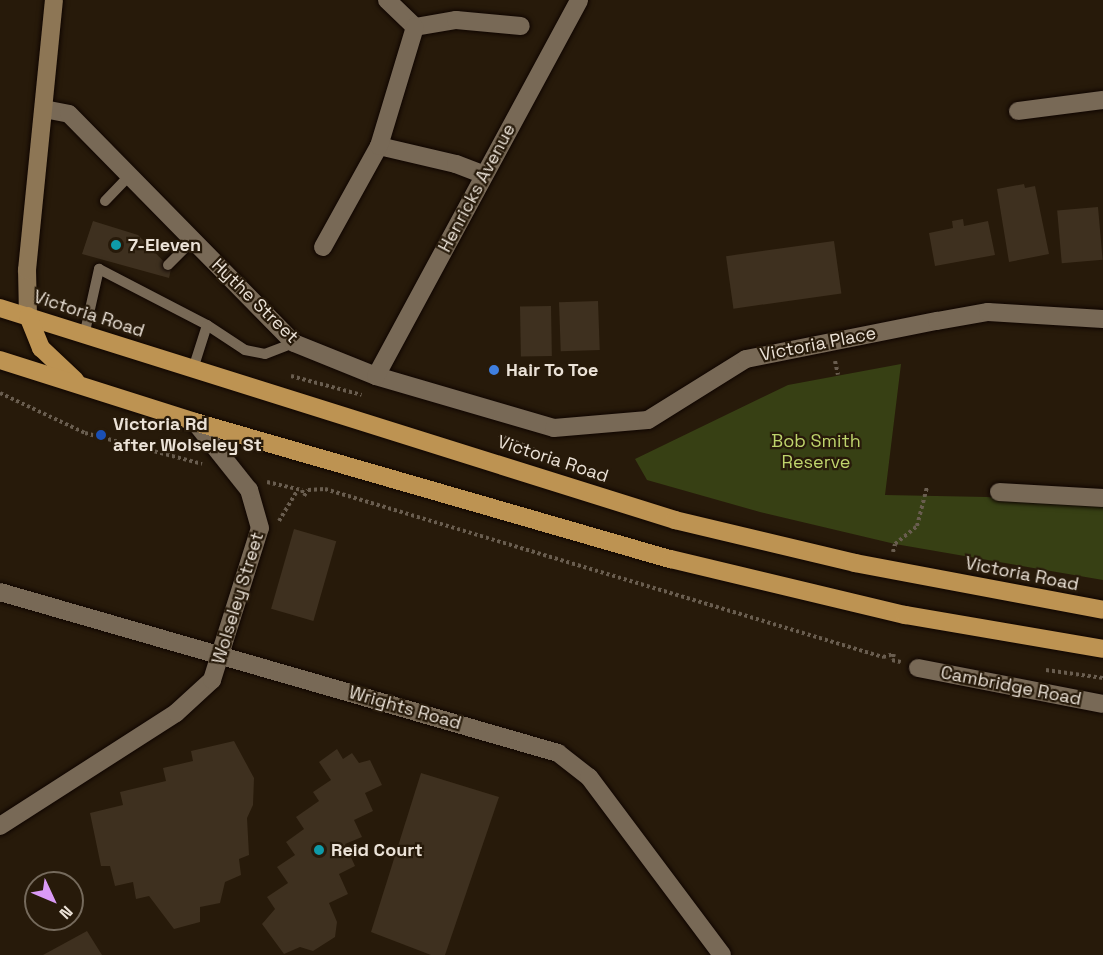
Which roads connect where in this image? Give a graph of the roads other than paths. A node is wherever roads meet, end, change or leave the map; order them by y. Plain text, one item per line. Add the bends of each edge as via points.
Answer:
1 (54, 0) edge
2 (387, 0) edge
3 (579, 0) edge
4 (521, 26) dead end
5 (415, 27) junction
6 (1103, 100) edge
7 (44, 109) junction
8 (1018, 111) dead end
9 (379, 146) junction
10 (129, 176) junction
11 (484, 176) junction
12 (105, 201) dead end
13 (193, 240) junction
14 (322, 247) dead end
15 (168, 265) dead end
16 (0, 308) edge
17 (28, 316) junction
18 (1103, 319) edge
19 (207, 325) junction
20 (84, 336) junction
21 (294, 343) junction
22 (0, 360) edge
23 (193, 369) junction
24 (376, 376) junction
25 (85, 389) junction
26 (195, 422) junction
27 (999, 492) dead end
28 (1103, 498) edge
29 (0, 592) edge
30 (1103, 610) edge
31 (1103, 649) edge
32 (222, 658) junction
33 (911, 665) road end
34 (1103, 704) edge
35 (0, 826) edge
36 (722, 955) edge

1 - 7 street
2 - 5 street
3 - 11 street, Henricks Avenue
4 - 5 street via 456,20
5 - 9 street
6 - 8 street
7 - 10 street, Hythe Street via 69,114
7 - 17 street via 27,270
9 - 11 street via 456,164
9 - 14 street
10 - 12 lane
10 - 13 street, Hythe Street
11 - 24 street, Henricks Avenue
13 - 15 lane
13 - 21 street, Hythe Street
16 - 17 highway, Victoria Road
17 - 20 highway, Victoria Road
17 - 25 highway via 41,348
18 - 24 street, Victoria Place via 988,312 746,358 648,420 554,428
19 - 20 lane via 99,269
19 - 21 lane via 245,350 265,354
19 - 23 lane
20 - 23 highway, Victoria Road
21 - 24 street, Hythe Street
22 - 25 highway
23 - 30 highway, Victoria Road via 675,520 855,562
25 - 26 highway
26 - 31 highway via 671,560 905,615
26 - 32 street, Wolseley Street via 242,479 255,501 260,528
27 - 28 street
29 - 32 street, Wrights Road
32 - 35 street, Wolseley Street via 212,680 195,700
32 - 36 street, Wrights Road via 558,753 589,777
33 - 34 street, Cambridge Road

